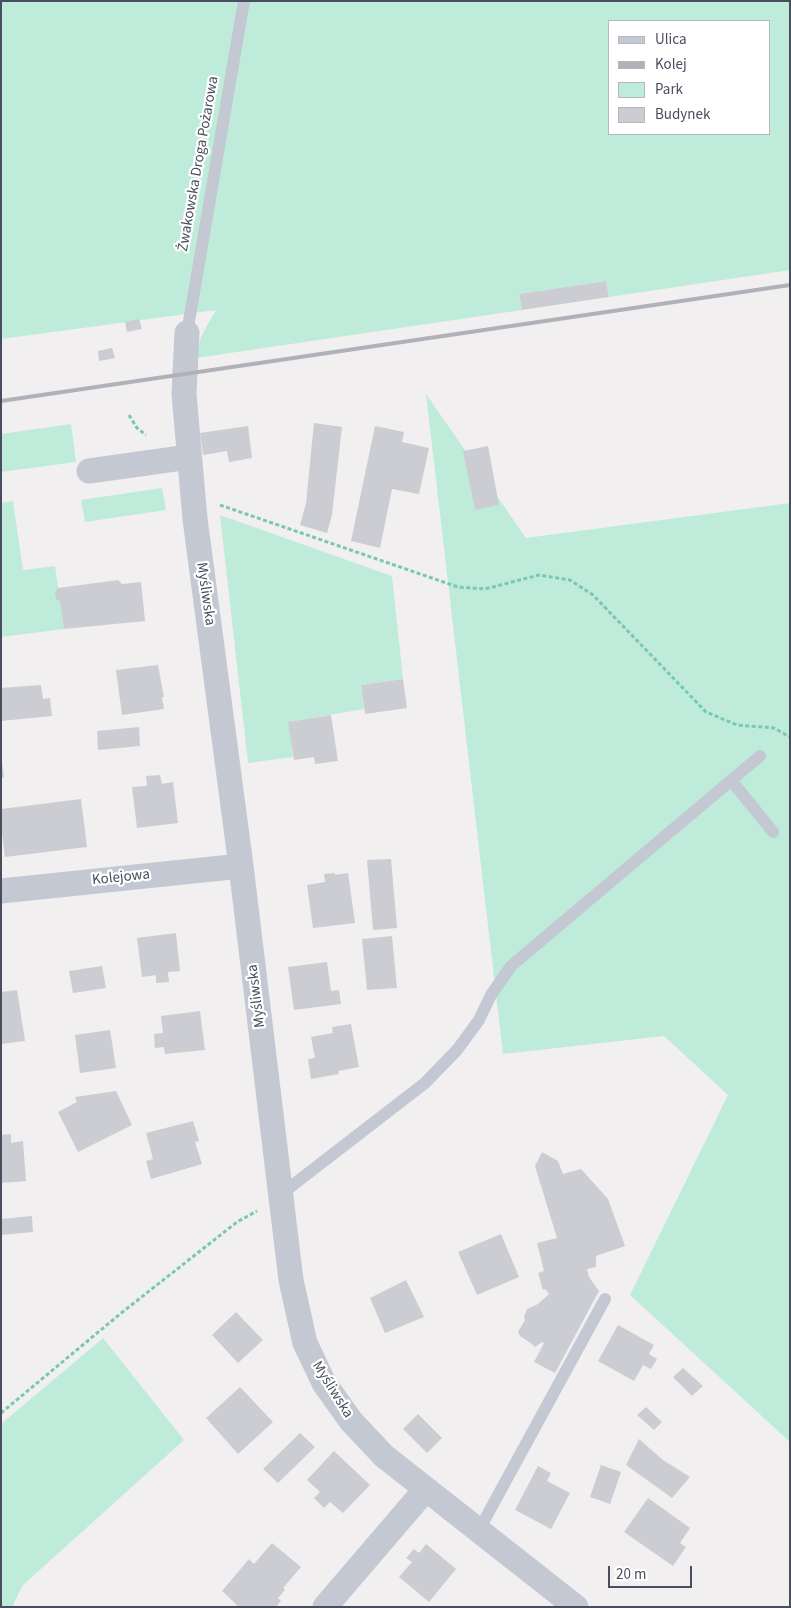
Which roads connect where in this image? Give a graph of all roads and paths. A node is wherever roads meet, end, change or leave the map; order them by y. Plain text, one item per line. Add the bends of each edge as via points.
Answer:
1 (244, 1) edge
2 (187, 333) joint
3 (189, 457) junction
4 (88, 471) dead end
5 (194, 496) junction
6 (790, 737) edge
7 (760, 756) dead end
8 (730, 780) junction
9 (774, 832) dead end
10 (241, 866) junction
11 (1, 891) edge
12 (280, 1195) junction
13 (605, 1299) dead end
14 (1, 1413) edge
15 (426, 1489) junction
16 (479, 1530) junction
17 (325, 1607) edge
18 (576, 1607) edge

1 - 2 lane, Żwakowska Droga Pożarowa
2 - 3 street, Myśliwska via 184,394
3 - 4 street
3 - 5 street, Myśliwska
5 - 6 path via 458,586 485,589 539,576 570,580 593,595 706,712 737,725 774,728
5 - 10 street, Myśliwska
7 - 8 lane
8 - 9 lane
8 - 12 lane via 511,966 457,1050 425,1083
10 - 11 street, Kolejowa
10 - 12 street, Myśliwska
12 - 14 path via 237,1222
12 - 15 street, Myśliwska via 291,1280 305,1343 324,1383 384,1456
13 - 16 lane
15 - 16 street, Myśliwska
15 - 17 street
16 - 18 street, Myśliwska

